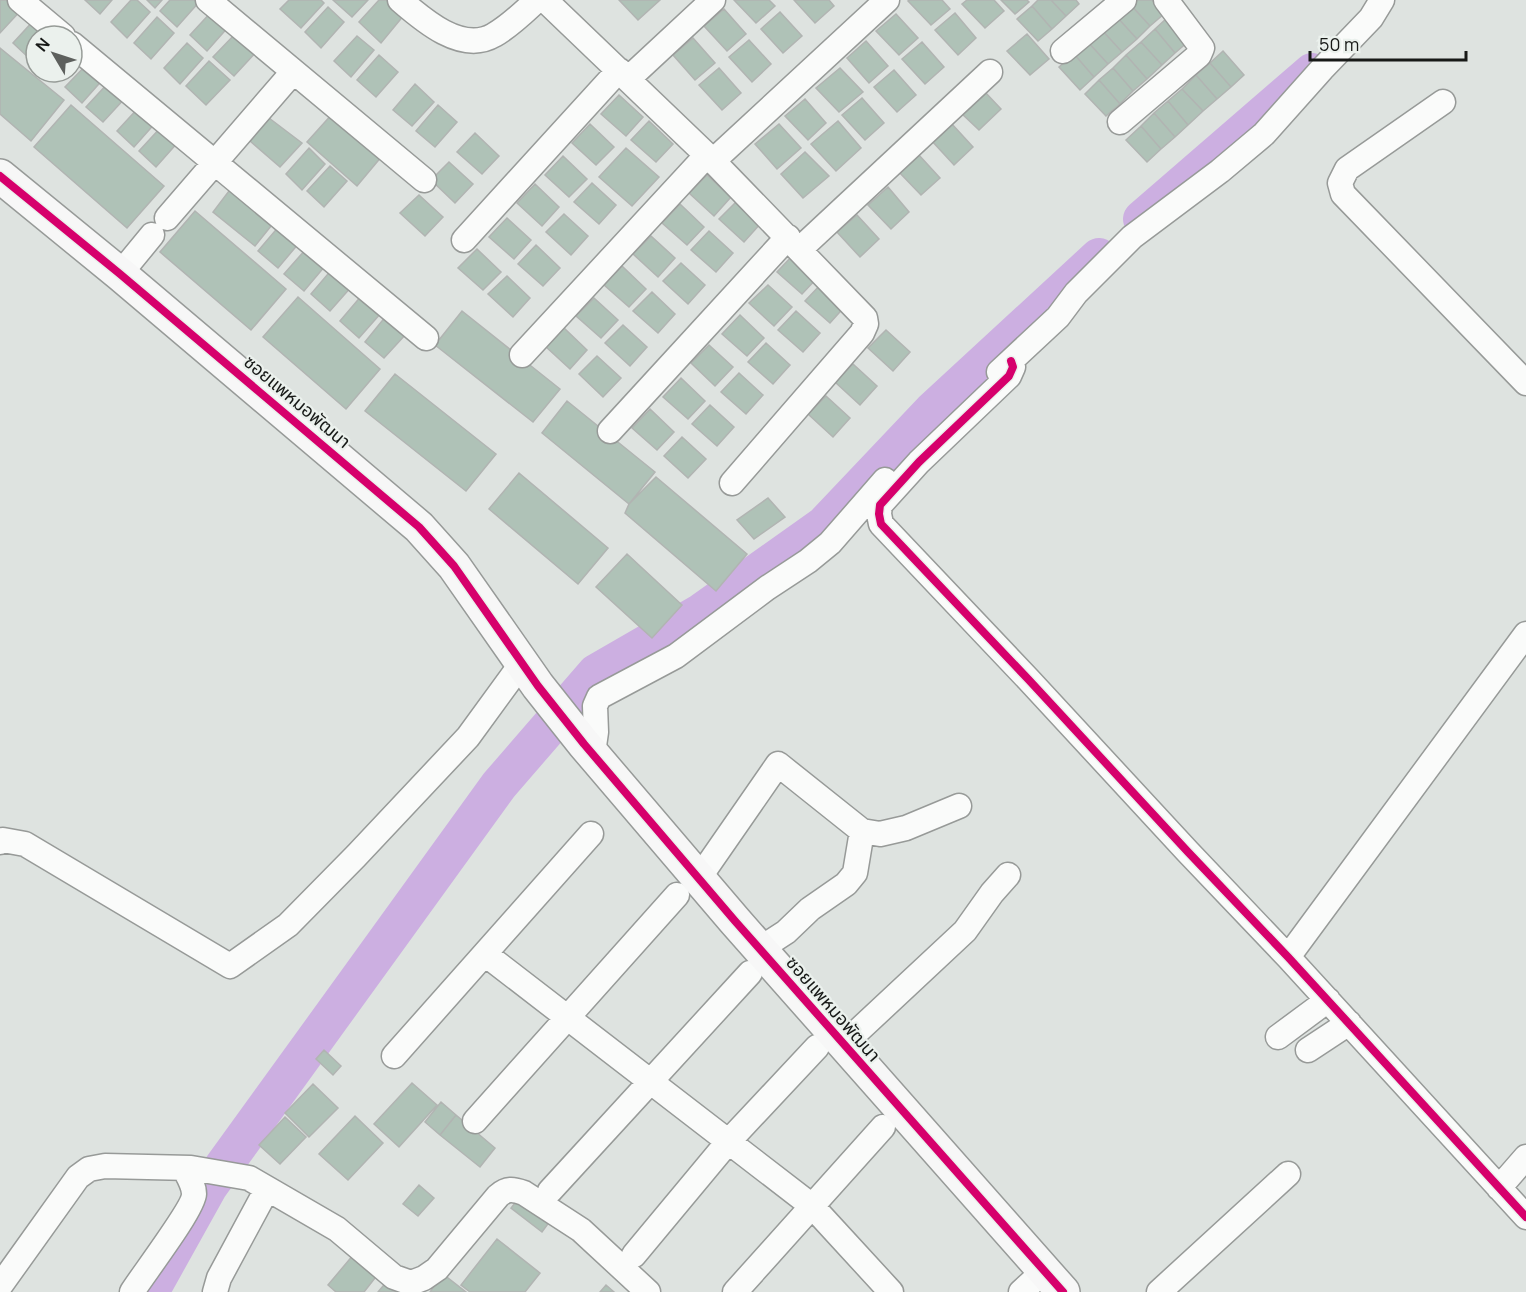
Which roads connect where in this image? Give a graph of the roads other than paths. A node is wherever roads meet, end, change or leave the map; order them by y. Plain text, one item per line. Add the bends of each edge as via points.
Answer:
1 (20, 0) edge
2 (208, 0) edge
3 (400, 0) edge
4 (537, 0) edge
5 (545, 0) edge
6 (713, 0) edge
7 (887, 0) edge
8 (1124, 0) edge
9 (1166, 0) edge
10 (1382, 0) edge
11 (49, 24) edge
12 (1063, 51) dead end
13 (84, 54) edge
14 (293, 72) junction
15 (990, 72) dead end
16 (624, 74) junction
17 (1443, 102) dead end
18 (1120, 122) dead end
19 (710, 158) junction
20 (215, 164) junction
21 (0, 176) edge
22 (424, 180) dead end
23 (464, 240) dead end
24 (794, 243) junction
25 (120, 274) junction
26 (426, 338) dead end
27 (522, 355) dead end
28 (1011, 361) junction
29 (1526, 383) edge
30 (610, 431) dead end
31 (732, 483) dead end
32 (1526, 634) edge
33 (530, 675) junction
34 (588, 748) junction
35 (959, 806) dead end
36 (862, 831) junction
37 (591, 834) dead end
38 (0, 842) edge
39 (1008, 875) dead end
40 (688, 886) junction
41 (485, 954) junction
42 (1288, 957) junction
43 (755, 961) junction
44 (1328, 1000) junction
45 (568, 1018) junction
46 (1349, 1023) junction
47 (1278, 1037) dead end
48 (830, 1046) junction
49 (1308, 1050) dead end
50 (394, 1056) dead end
51 (650, 1082) junction
52 (475, 1121) dead end
53 (884, 1127) dead end
54 (728, 1142) junction
55 (1526, 1157) edge
56 (187, 1168) junction
57 (1288, 1173) dead end
58 (258, 1184) junction
59 (1499, 1188) junction
60 (550, 1191) dead end
61 (812, 1206) junction
62 (1526, 1217) edge
63 (634, 1255) dead end
64 (1043, 1285) edge
65 (0, 1286) edge
66 (880, 1288) edge
67 (132, 1292) edge
68 (215, 1292) edge
69 (648, 1292) edge
70 (735, 1292) edge
71 (1159, 1292) edge

1 - 11 street
2 - 14 street
3 - 4 street via 440,30 475,40 492,36
5 - 16 street
6 - 16 street
7 - 19 street
8 - 12 street
9 - 18 street via 1202,48 1199,55
10 - 28 street via 1371,18 1264,134 1132,237
13 - 20 street
14 - 20 street
14 - 22 street
15 - 24 street
16 - 19 street
16 - 23 street
17 - 29 street via 1347,169 1340,183 1343,194
19 - 24 street
19 - 27 street
20 - 25 street
20 - 26 street
21 - 25 street, ซอยแพหมอพัฒนา
24 - 30 street
24 - 31 street via 862,312 866,324
25 - 33 street, ซอยแพหมอพัฒนา via 419,527 454,566
28 - 34 street via 974,398 945,417 822,550 676,656 599,697 595,706 596,732
28 - 42 street via 1009,376 880,505 881,524
32 - 42 street
33 - 34 street, ซอยแพหมอพัฒนา
33 - 38 street via 288,925 230,966 26,844
34 - 40 street, ซอยแพหมอพัฒนา
35 - 36 street via 906,828 880,834
36 - 40 street via 778,764
36 - 43 street via 855,873 846,884 810,909
37 - 41 street
39 - 48 street via 965,931
40 - 43 street, ซอยแพหมอพัฒนา
40 - 45 street
41 - 45 street
41 - 50 street
42 - 44 street
43 - 48 street, ซอยแพหมอพัฒนา
43 - 51 street
44 - 46 street
44 - 47 street
45 - 51 street
45 - 52 street
46 - 49 street
46 - 59 street
48 - 54 street
48 - 64 street, ซอยแพหมอพัฒนา
51 - 54 street
51 - 60 street
53 - 61 street
54 - 61 street
54 - 63 street
55 - 59 street
56 - 58 street
56 - 65 street via 89,1169 78,1177
56 - 67 street via 193,1199
57 - 71 street
58 - 68 street
58 - 69 street via 337,1229 394,1277 411,1283 437,1269 498,1196 505,1190 514,1190 581,1230
59 - 62 street
61 - 66 street
61 - 70 street

